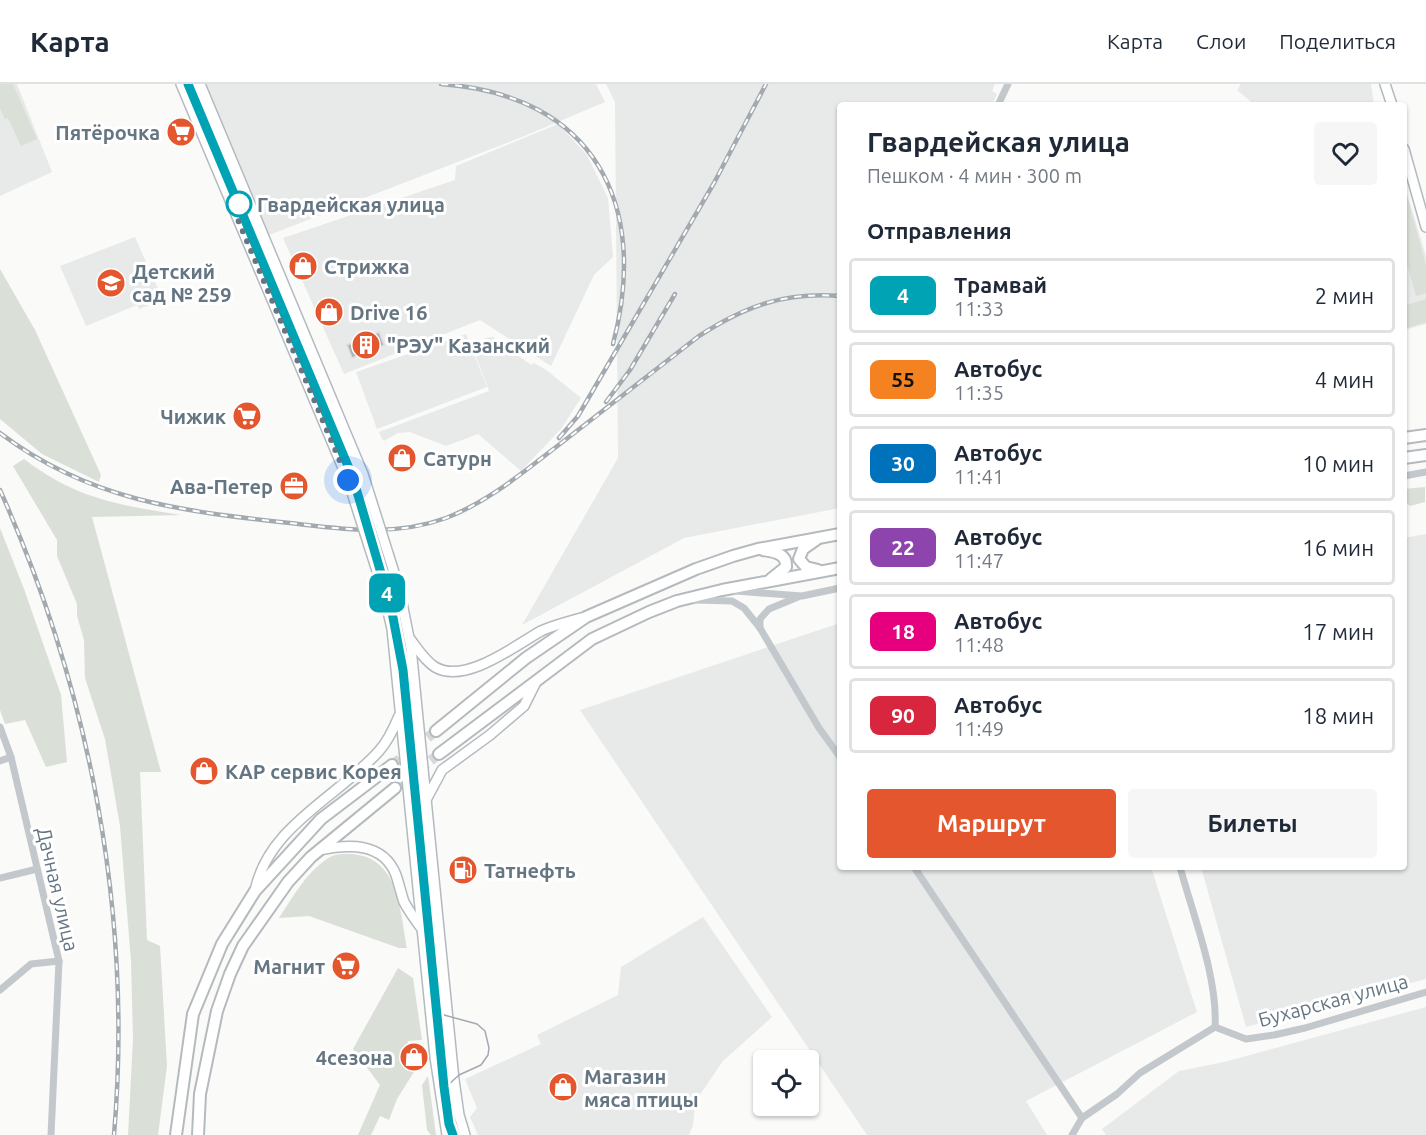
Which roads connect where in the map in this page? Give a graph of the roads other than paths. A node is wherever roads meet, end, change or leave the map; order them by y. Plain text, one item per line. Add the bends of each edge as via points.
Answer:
1 (181, 84) edge
2 (200, 84) edge
3 (1008, 84) edge
4 (1385, 84) edge
5 (999, 102) edge
6 (1391, 102) edge
7 (1407, 160) edge
8 (1426, 226) edge
9 (268, 242) junction
10 (250, 249) junction
11 (1426, 435) edge
12 (1407, 438) edge
13 (1426, 455) edge
14 (1407, 458) edge
15 (1426, 472) edge
16 (1407, 475) edge
17 (837, 534) edge
18 (820, 537) junction
19 (758, 549) junction
20 (837, 568) edge
21 (837, 569) edge
22 (763, 584) junction
23 (837, 589) edge
24 (722, 590) junction
25 (802, 596) junction
26 (677, 601) junction
27 (586, 617) junction
28 (760, 628) junction
29 (408, 637) junction
30 (536, 680) junction
31 (400, 713) junction
32 (0, 727) edge
33 (436, 731) tunnel mouth
34 (837, 753) edge
35 (439, 754) tunnel mouth
36 (10, 757) junction
37 (0, 761) edge
38 (392, 765) tunnel mouth
39 (395, 788) tunnel mouth
40 (426, 800) junction
41 (320, 850) junction
42 (38, 869) junction
43 (916, 870) edge
44 (1181, 870) edge
45 (0, 878) edge
46 (255, 891) junction
47 (423, 931) junction
48 (59, 961) junction
49 (0, 990) edge
50 (1426, 992) edge
51 (1215, 1028) junction
52 (1082, 1118) junction
53 (51, 1135) edge
54 (176, 1135) edge
55 (198, 1135) edge
56 (447, 1135) edge
57 (465, 1135) edge
58 (1072, 1135) edge

1 - 10 main road
2 - 9 main road
3 - 5 street
4 - 6 main road
7 - 8 main road
9 - 10 main road
9 - 29 main road, bridge via 363,474 399,588
10 - 31 main road, bridge via 348,480 392,629
11 - 12 main road
13 - 14 main road
15 - 16 street
17 - 18 main road
18 - 19 main road
18 - 20 main road via 803,549 801,562 814,570
19 - 22 main road via 777,552 787,563 778,575
19 - 27 main road via 696,569
21 - 22 main road
22 - 24 main road
23 - 25 street
24 - 25 street
24 - 26 main road
25 - 28 street via 769,609 760,619
26 - 28 street via 732,601 744,608
26 - 30 main road via 592,639
27 - 29 main road via 558,624 505,654 454,671 435,667
27 - 33 main road via 526,658
28 - 34 street
29 - 40 main road
30 - 35 main road
30 - 40 main road via 524,706 442,770
31 - 46 main road via 379,752 314,807 277,845 264,865
31 - 47 main road
32 - 36 street, Дачная улица
36 - 37 street
36 - 42 street, Дачная улица
38 - 46 main road via 321,819
39 - 41 main road
40 - 57 main road via 455,1093
41 - 47 main road via 354,846 378,852 389,861 405,903
41 - 55 main road via 288,882 243,946 230,974 217,1011 200,1094
42 - 45 street
42 - 48 street, Дачная улица
43 - 52 street
44 - 51 street via 1212,983
46 - 54 main road via 222,944 193,1014
47 - 56 main road
48 - 49 street via 31,964
48 - 53 street, Дачная улица
50 - 51 street, Бухарская улица via 1274,1035 1246,1039
51 - 52 street via 1140,1073
52 - 58 street

